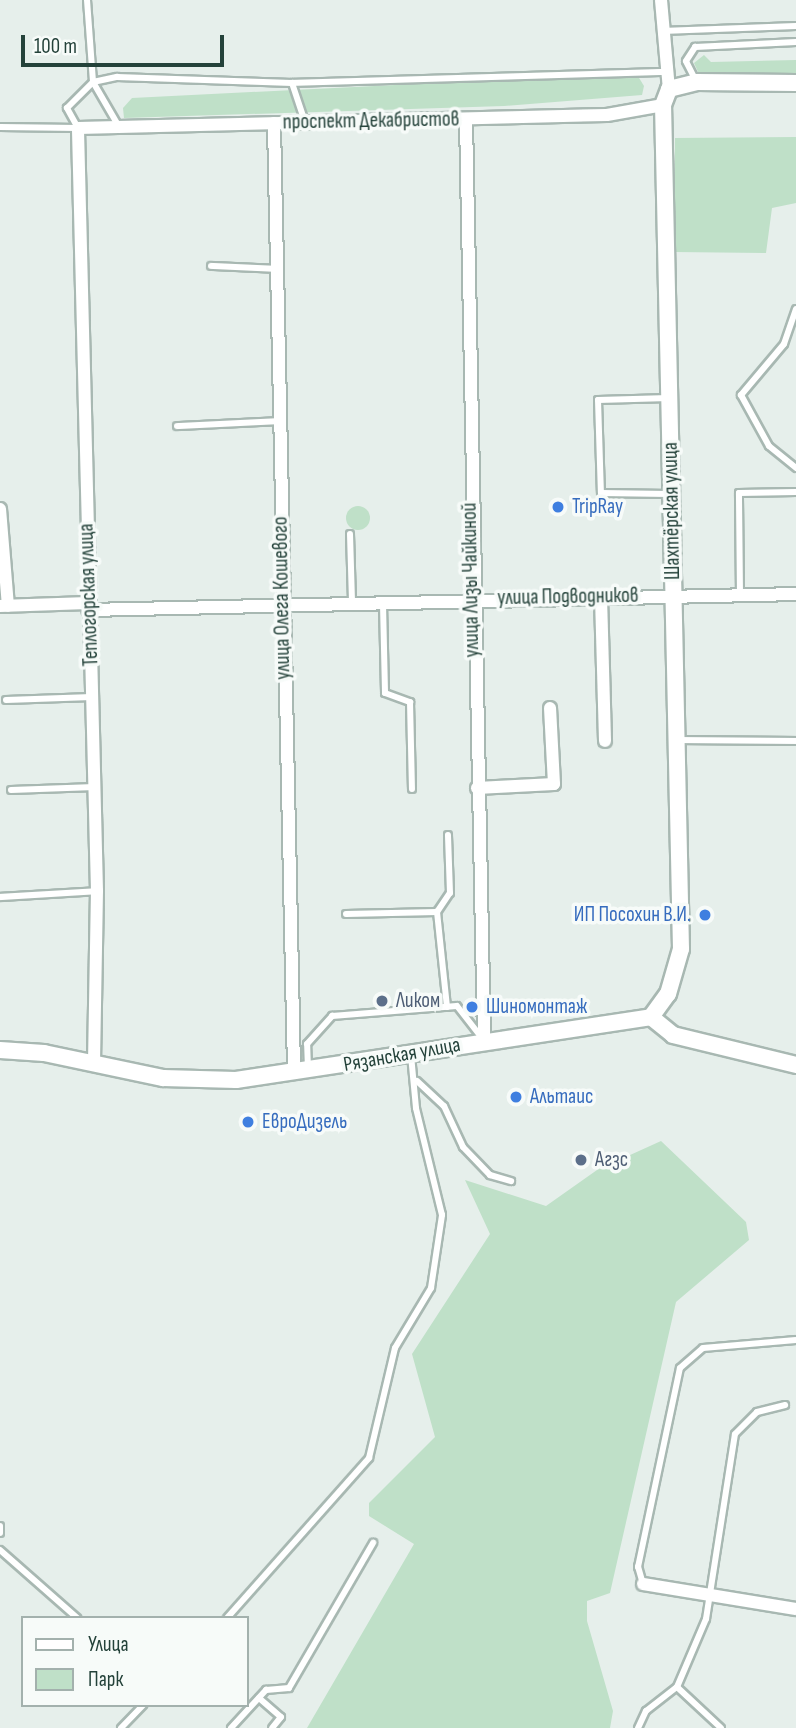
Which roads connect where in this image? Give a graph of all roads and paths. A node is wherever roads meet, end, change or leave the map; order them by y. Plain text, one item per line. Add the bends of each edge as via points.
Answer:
1 (87, 0) edge
2 (662, 0) edge
3 (796, 26) edge
4 (662, 31) junction
5 (796, 42) edge
6 (666, 72) junction
7 (93, 82) junction
8 (697, 82) junction
9 (292, 83) junction
10 (796, 83) edge
11 (666, 97) junction
12 (466, 119) junction
13 (305, 122) junction
14 (274, 123) junction
15 (0, 127) edge
16 (120, 127) junction
17 (78, 128) junction
18 (211, 266) dead end
19 (276, 270) junction
20 (796, 309) edge
21 (669, 398) junction
22 (278, 421) junction
23 (177, 426) dead end
24 (796, 468) edge
25 (796, 492) edge
26 (671, 494) junction
27 (0, 509) edge
28 (351, 534) dead end
29 (740, 594) junction
30 (796, 594) edge
31 (673, 595) junction
32 (601, 597) junction
33 (471, 600) junction
34 (383, 602) junction
35 (352, 603) junction
36 (282, 605) junction
37 (4, 606) edge
38 (88, 606) junction
39 (92, 697) junction
40 (6, 700) dead end
41 (550, 708) dead end
42 (677, 740) junction
43 (604, 741) dead end
44 (796, 741) edge
45 (95, 787) junction
46 (477, 788) junction
47 (11, 789) dead end
48 (412, 789) dead end
49 (448, 835) dead end
50 (97, 891) junction
51 (0, 897) edge
52 (437, 912) junction
53 (346, 914) dead end
54 (447, 1007) junction
55 (651, 1017) junction
56 (484, 1042) junction
57 (0, 1050) edge
58 (410, 1054) junction
59 (94, 1062) junction
60 (796, 1065) edge
61 (301, 1072) junction
62 (417, 1082) junction
63 (511, 1181) dead end
64 (796, 1339) edge
65 (785, 1405) dead end
66 (0, 1526) edge
67 (0, 1533) edge
68 (373, 1543) dead end
69 (0, 1550) edge
70 (643, 1584) joint
71 (704, 1597) junction
72 (796, 1609) edge
73 (75, 1616) edge
74 (228, 1616) edge
75 (677, 1687) junction
76 (259, 1698) junction
77 (141, 1707) edge
78 (121, 1728) edge
79 (231, 1728) edge
80 (272, 1728) edge
81 (638, 1728) edge
82 (721, 1728) edge

1 - 7 lane
2 - 4 street, Шахтёрская улица
3 - 4 lane
4 - 6 street, Шахтёрская улица
5 - 8 lane via 695,47 686,61
6 - 9 lane
6 - 11 street, Шахтёрская улица
7 - 9 lane via 117,77
7 - 16 lane
7 - 17 lane via 67,108
8 - 10 main road, проспект Декабристов
8 - 11 main road, проспект Декабристов
9 - 13 lane
11 - 12 street, проспект Декабристов via 607,115
11 - 21 main road, Шахтёрская улица
12 - 13 street, проспект Декабристов
12 - 33 street, улица Лизы Чайкиной
13 - 14 street, проспект Декабристов
14 - 16 street, проспект Декабристов
14 - 19 street, улица Олега Кошевого
15 - 17 lane
16 - 17 street, проспект Декабристов
17 - 38 street, Теплогорская улица
18 - 19 lane
19 - 22 street, улица Олега Кошевого
20 - 24 lane via 784,344 741,395 769,446
21 - 26 main road, Шахтёрская улица
21 - 26 lane via 598,400 601,493
22 - 23 lane
22 - 36 street, улица Олега Кошевого
25 - 29 lane via 739,493
26 - 31 main road, Шахтёрская улица
27 - 37 street
28 - 35 lane
29 - 30 street, улица Подводников
29 - 31 street, улица Подводников
31 - 32 street, улица Подводников
31 - 42 main road, Шахтёрская улица
32 - 33 street, улица Подводников
32 - 43 street
33 - 34 street, улица Подводников
33 - 46 street, улица Лизы Чайкиной
34 - 35 street, улица Подводников
34 - 48 lane via 385,693 410,702
35 - 36 street, улица Подводников
36 - 38 street, улица Подводников
36 - 61 street, улица Олега Кошевого
37 - 38 street, улица Подводников
38 - 39 street, Теплогорская улица
39 - 40 lane
39 - 45 street, Теплогорская улица
41 - 46 street via 554,784
42 - 44 lane
42 - 55 main road, Шахтёрская улица via 681,949 668,994
45 - 47 lane
45 - 50 street, Теплогорская улица
46 - 56 street, улица Лизы Чайкиной
49 - 52 lane via 450,893
50 - 51 lane
50 - 59 street, Теплогорская улица
52 - 53 lane
52 - 54 lane
54 - 56 lane via 457,1006
54 - 61 lane via 332,1016 307,1044
55 - 56 main road, Рязанская улица
55 - 60 main road via 673,1035
56 - 58 main road, Рязанская улица
57 - 59 main road, Рязанская улица
58 - 61 main road, Рязанская улица
58 - 62 lane
59 - 61 main road, Рязанская улица via 199,1081
62 - 63 lane via 444,1106 463,1147 490,1175
62 - 74 lane via 416,1108 442,1215 431,1288 395,1348 369,1458
64 - 70 lane via 703,1349 680,1368 638,1567
65 - 71 lane via 757,1412 735,1434
66 - 67 lane
68 - 76 lane via 289,1688 266,1690
69 - 73 lane
70 - 71 street
71 - 72 street
71 - 75 lane via 706,1619
75 - 81 lane via 646,1711
75 - 82 lane
76 - 79 lane
76 - 80 lane via 281,1717
77 - 78 lane

